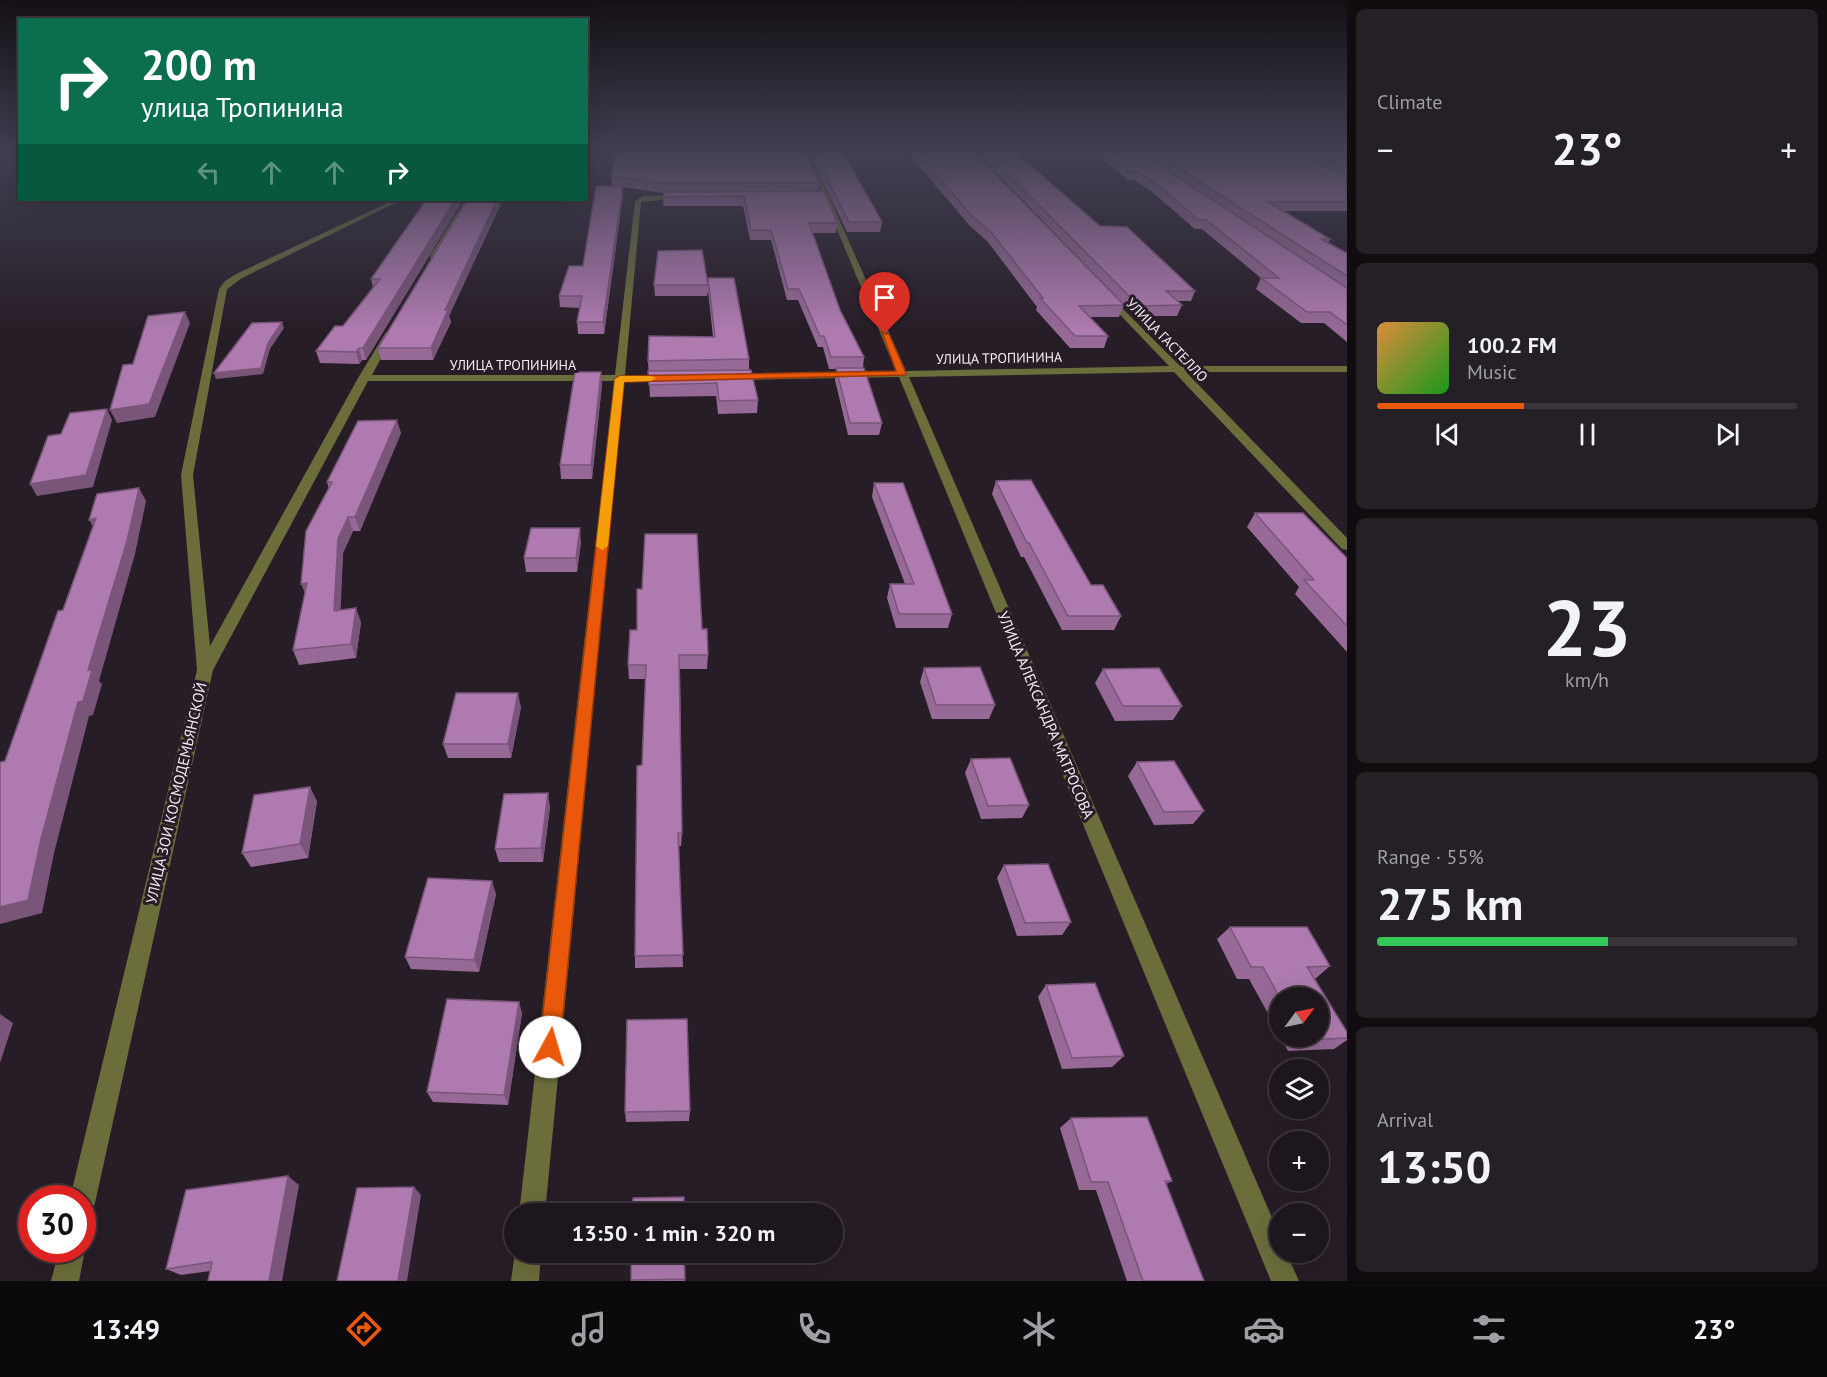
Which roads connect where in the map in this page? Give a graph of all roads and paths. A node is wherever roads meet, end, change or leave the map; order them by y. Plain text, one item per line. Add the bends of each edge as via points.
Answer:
1 (375, 211) edge
2 (461, 211) edge
3 (637, 211) edge
4 (827, 211) edge
5 (426, 268) edge
6 (1097, 285) edge
7 (392, 328) edge
8 (1176, 369) junction
9 (1347, 369) edge
10 (902, 373) junction
11 (725, 377) edge
12 (363, 378) junction
13 (678, 378) edge
14 (620, 379) junction
15 (1347, 546) edge
16 (205, 670) junction
17 (86, 1185) edge
18 (533, 1203) edge
19 (69, 1263) edge
20 (527, 1263) edge
21 (65, 1281) edge
22 (525, 1281) edge
23 (1285, 1281) edge

1 - 16 street, УЛИЦА ЗОИ КОСМОДЕМЬЯНСКОЙ via 239,276 223,289 187,475
2 - 5 street
3 - 14 street
4 - 10 street, УЛИЦА АЛЕКСАНДРА МАТРОСОВА
6 - 8 street, УЛИЦА ГАСТЕЛЛО
7 - 12 street
8 - 9 street, УЛИЦА ТРОПИНИНА
8 - 10 street, УЛИЦА ТРОПИНИНА
8 - 15 street, УЛИЦА ГАСТЕЛЛО
10 - 11 street, УЛИЦА ТРОПИНИНА
10 - 23 street, УЛИЦА АЛЕКСАНДРА МАТРОСОВА
12 - 14 street, УЛИЦА ТРОПИНИНА
12 - 16 street
13 - 14 street, УЛИЦА ТРОПИНИНА
14 - 18 street
16 - 17 street, УЛИЦА ЗОИ КОСМОДЕМЬЯНСКОЙ
19 - 21 street
20 - 22 street

